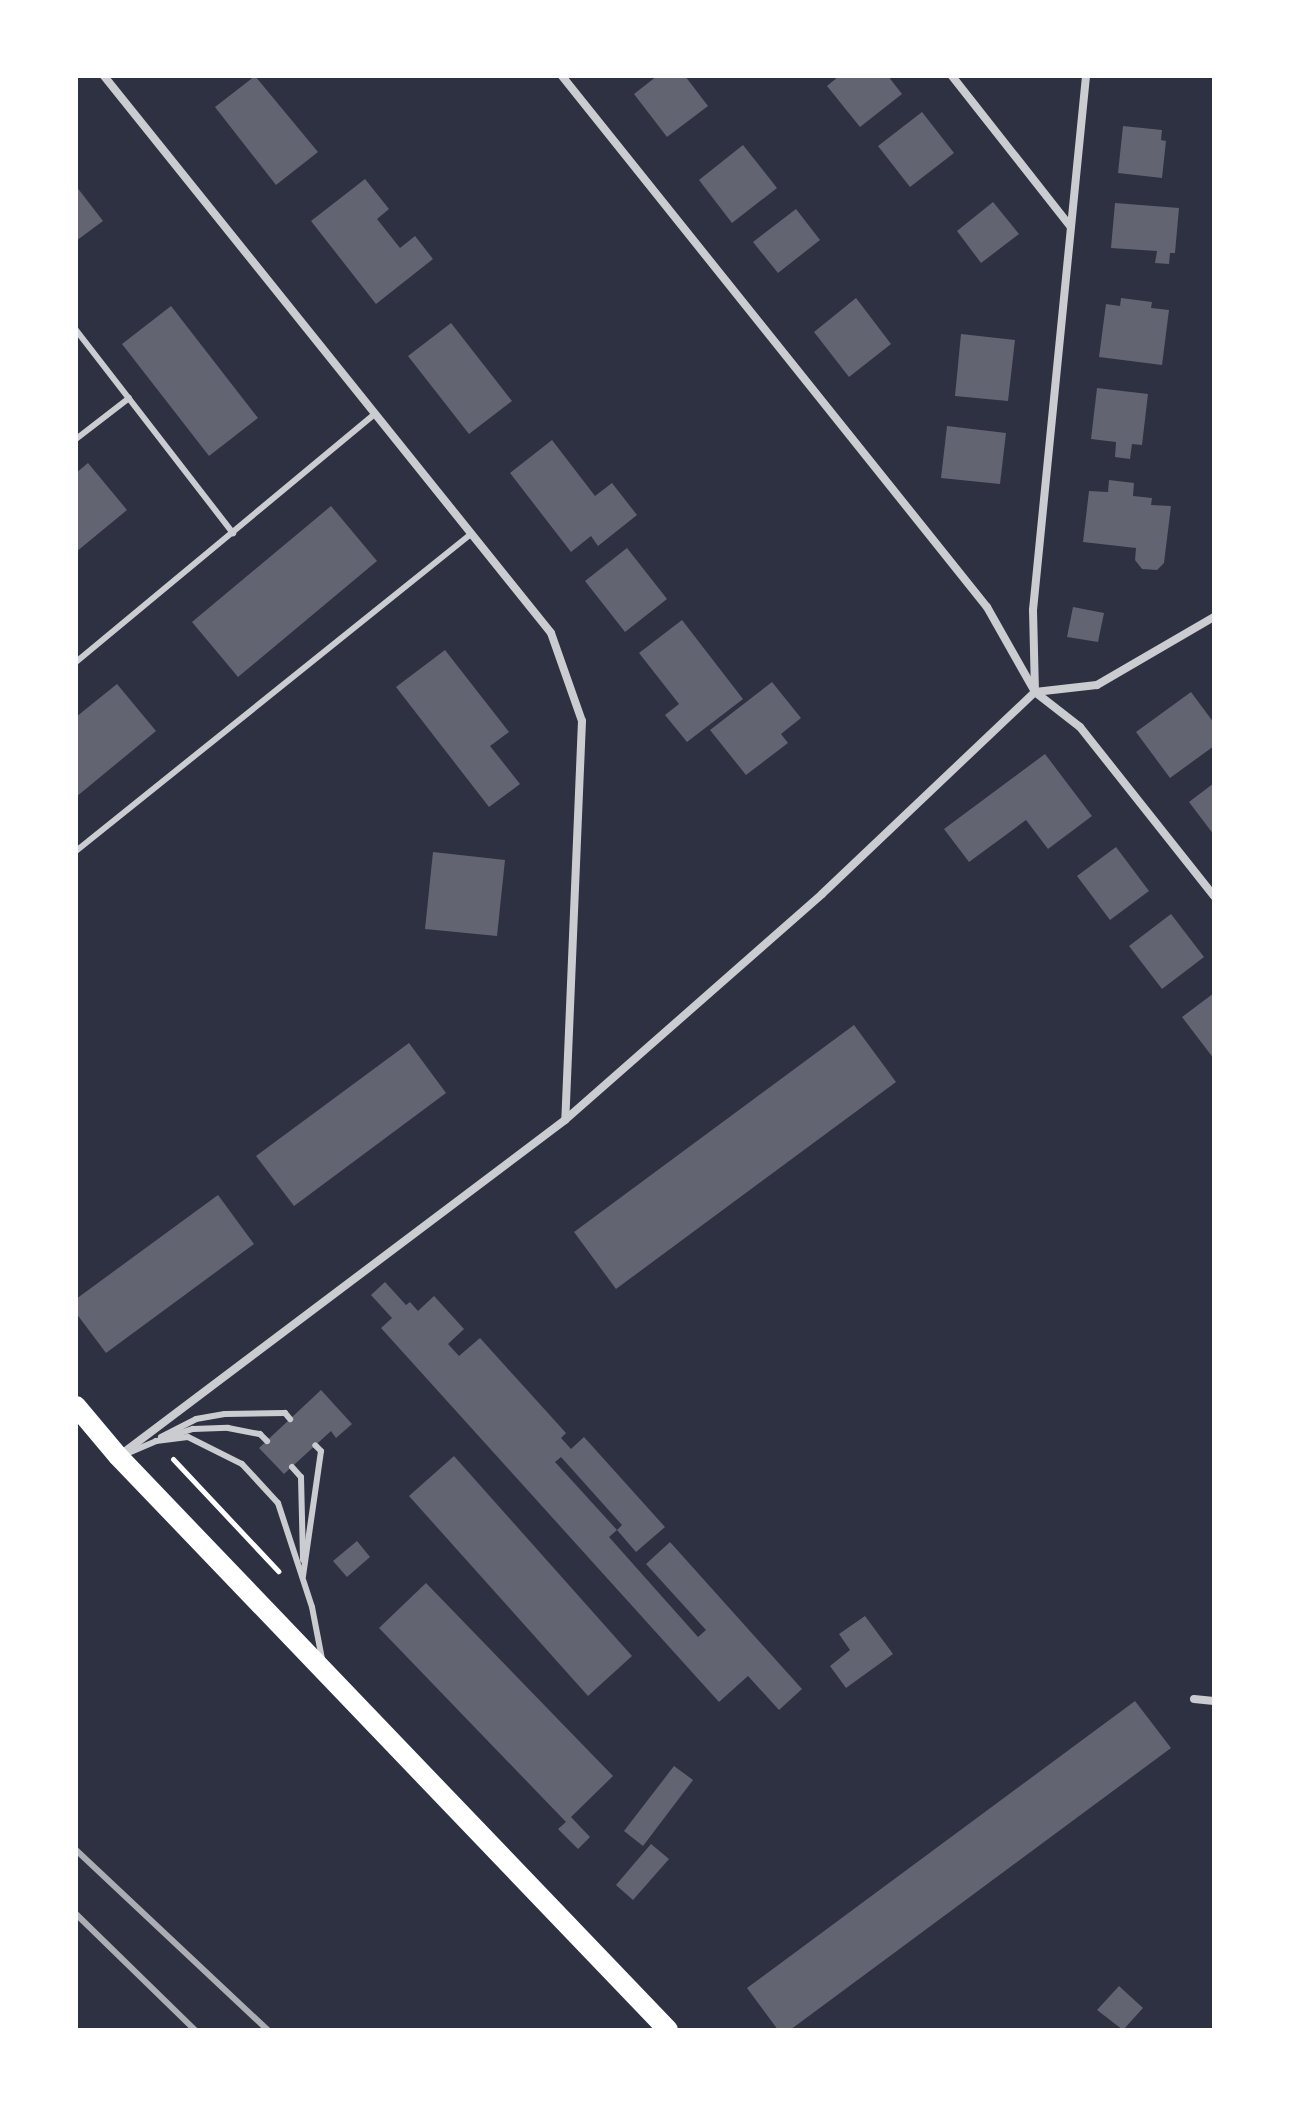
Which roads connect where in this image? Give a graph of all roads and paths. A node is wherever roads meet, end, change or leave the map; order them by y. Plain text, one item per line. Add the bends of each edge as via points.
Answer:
1 (104, 76) edge
2 (562, 76) edge
3 (952, 76) edge
4 (1086, 76) edge
5 (1071, 227) junction
6 (76, 330) edge
7 (129, 398) junction
8 (375, 414) junction
9 (76, 439) edge
10 (233, 533) junction
11 (471, 534) junction
12 (1214, 617) edge
13 (76, 662) edge
14 (1035, 692) junction
15 (76, 851) edge
16 (1214, 896) edge
17 (565, 1120) junction
18 (76, 1406) edge
19 (290, 1419) dead end
20 (156, 1441) junction
21 (267, 1441) dead end
22 (315, 1445) dead end
23 (118, 1456) junction
24 (292, 1467) dead end
25 (280, 1574) dead end
26 (302, 1580) junction
27 (325, 1674) junction
28 (1194, 1699) dead end
29 (1214, 1701) edge
30 (668, 2030) edge

1 - 8 street
2 - 14 street via 987,607
3 - 5 street
4 - 5 street
5 - 14 street via 1033,610
6 - 7 lane
7 - 9 lane
7 - 10 lane
8 - 10 lane
8 - 11 street
10 - 13 lane
11 - 15 lane
11 - 17 street via 551,633 582,721
12 - 14 street via 1097,685
14 - 16 street via 1080,727
14 - 17 street via 822,894
17 - 23 street
18 - 23 main road
19 - 20 lane via 285,1413 225,1414 196,1419
20 - 21 lane via 193,1429 228,1428 260,1434
20 - 23 lane
20 - 25 path
20 - 26 lane via 188,1437 242,1464 278,1503
22 - 26 lane via 321,1451
23 - 27 main road
24 - 26 lane via 301,1477
26 - 27 lane
27 - 30 main road
28 - 29 street

